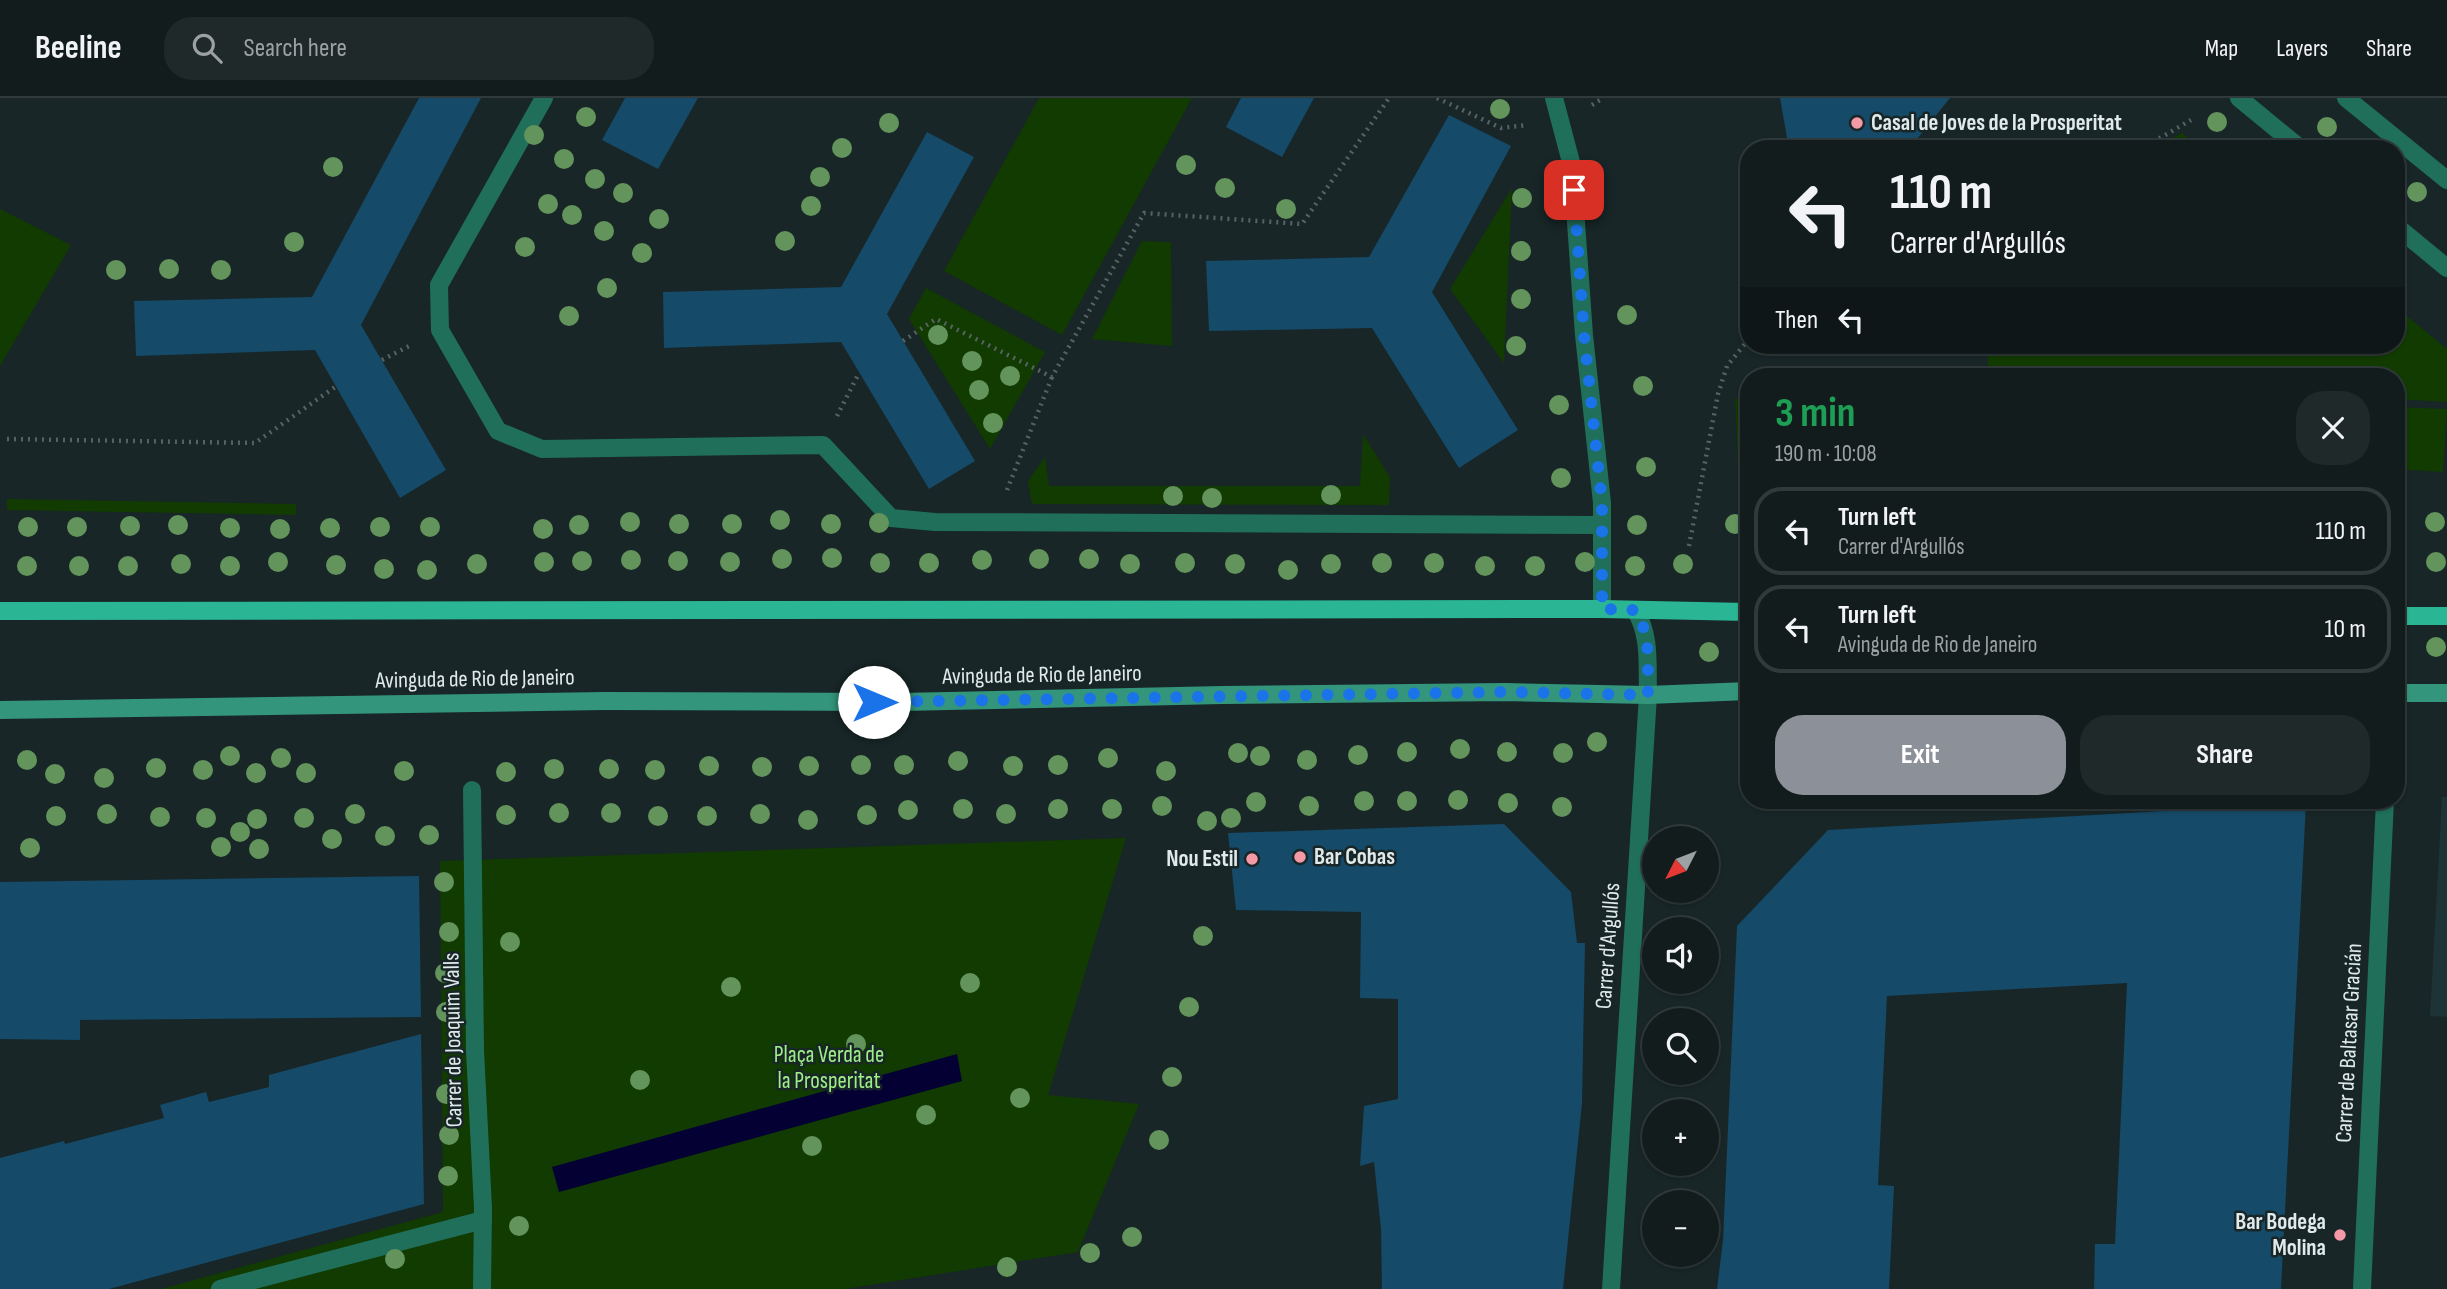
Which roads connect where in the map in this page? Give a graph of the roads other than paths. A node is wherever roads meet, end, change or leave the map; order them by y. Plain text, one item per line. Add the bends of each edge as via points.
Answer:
1 (544, 98) edge
2 (1554, 98) edge
3 (2239, 98) edge
4 (2346, 98) edge
5 (2290, 140) edge
6 (2398, 140) edge
7 (2405, 146) edge
8 (2447, 180) edge
9 (2405, 233) edge
10 (2447, 268) edge
11 (1602, 525) junction
12 (1602, 609) junction
13 (1635, 610) junction
14 (0, 611) edge
15 (1740, 612) edge
16 (2405, 616) edge
17 (2447, 616) edge
18 (1740, 691) edge
19 (2405, 693) edge
20 (2447, 693) edge
21 (1648, 695) junction
22 (0, 710) edge
23 (472, 790) dead end
24 (2385, 809) edge
25 (483, 1220) junction
26 (220, 1289) edge
27 (482, 1289) edge
28 (1611, 1289) edge
29 (2362, 1289) edge

1 - 11 street via 439,285 440,330 498,431 542,449 823,445 891,518 934,522
2 - 11 street via 1572,166
3 - 5 street
4 - 6 street
7 - 8 street
9 - 10 street
11 - 12 street
12 - 13 main road
12 - 14 main road
13 - 15 main road
13 - 21 street, Carrer d'Argullós via 1647,639
16 - 17 main road
18 - 21 main road, Avinguda de Rio de Janeiro
19 - 20 main road
21 - 22 main road, Avinguda de Rio de Janeiro via 1506,692
21 - 28 street, Carrer d'Argullós
23 - 25 street, Carrer de Joaquim Valls via 475,1051
24 - 29 street, Carrer de Baltasar Gracián
25 - 26 street
25 - 27 street, Carrer de Joaquim Valls

